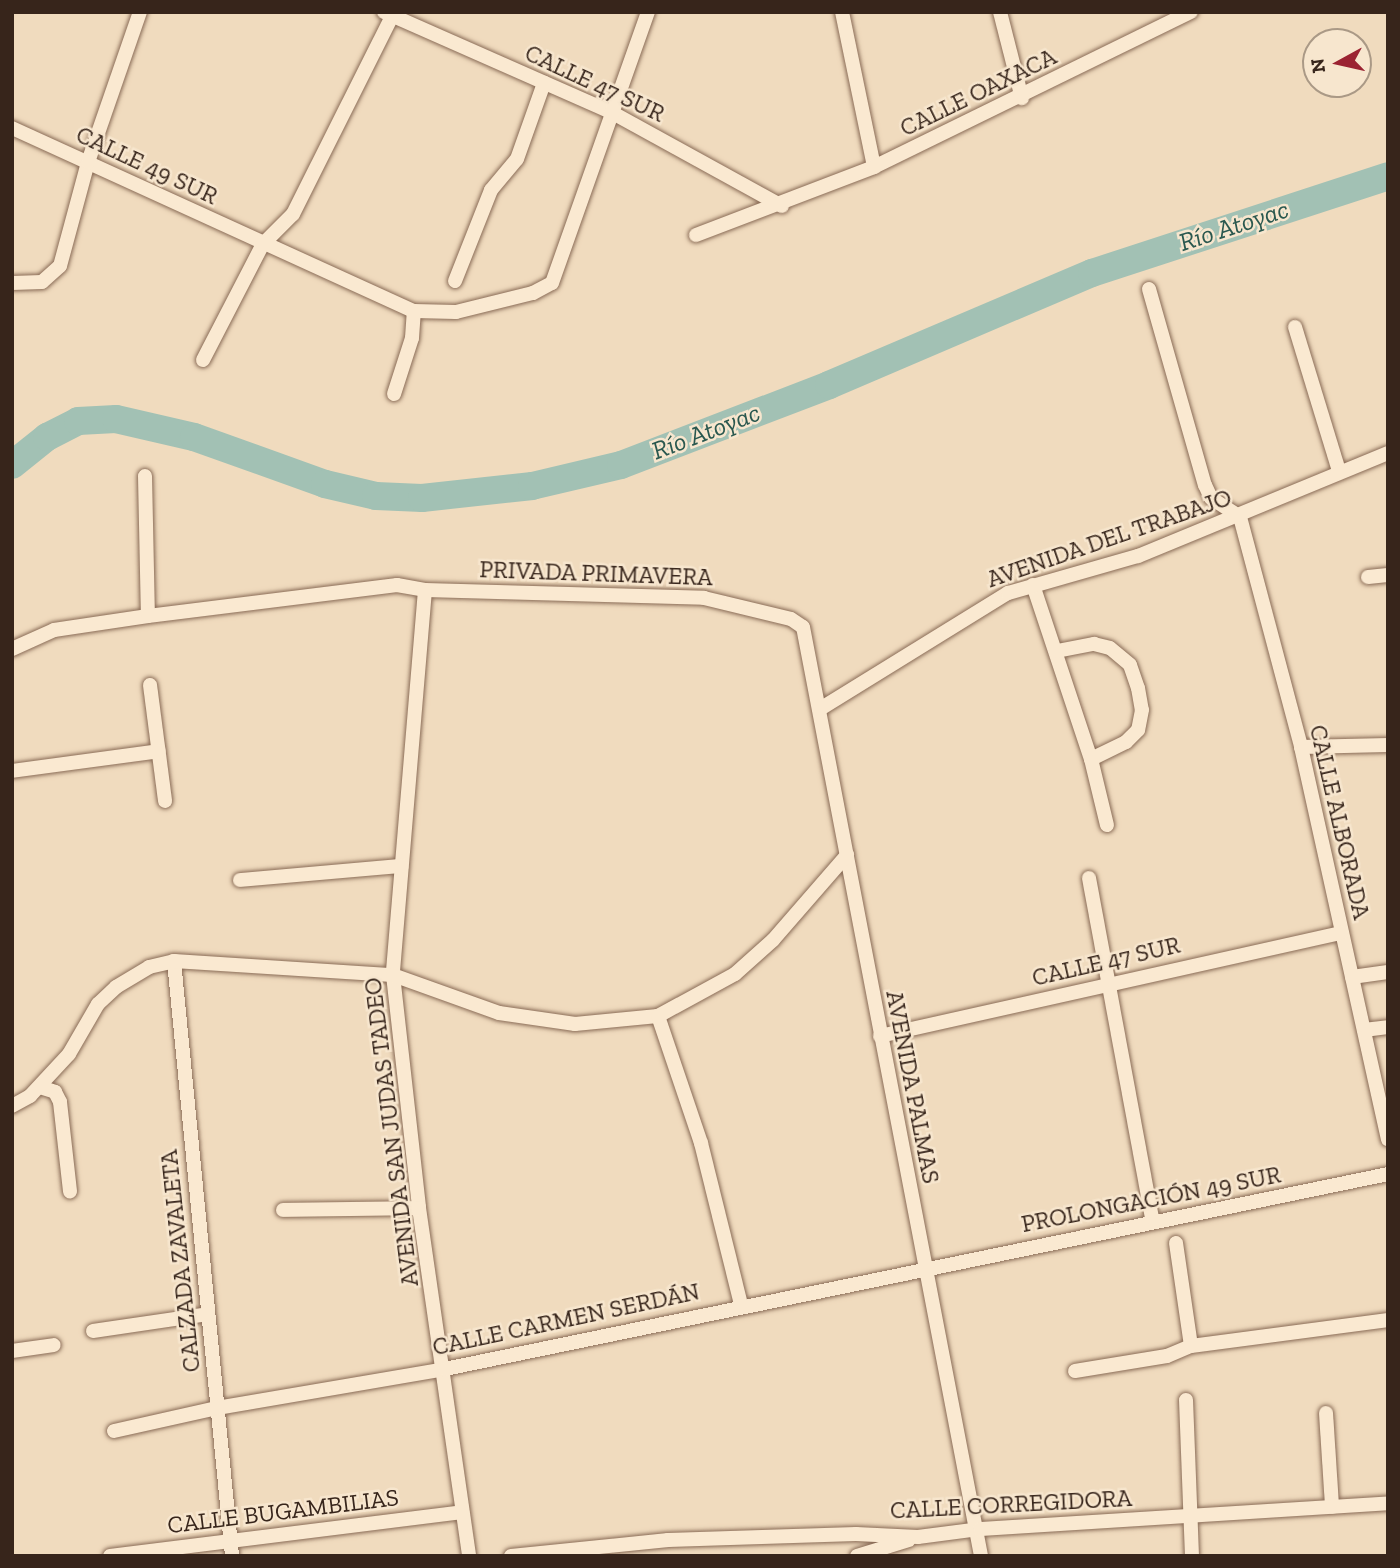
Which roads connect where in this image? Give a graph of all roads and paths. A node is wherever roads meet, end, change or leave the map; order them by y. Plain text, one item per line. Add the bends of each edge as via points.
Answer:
1 (140, 12) edge
2 (648, 12) edge
3 (842, 12) edge
4 (1000, 12) edge
5 (1191, 12) edge
6 (390, 14) edge
7 (1164, 19) edge
8 (544, 83) junction
9 (1021, 98) junction
10 (611, 112) junction
11 (12, 128) edge
12 (88, 162) junction
13 (874, 167) junction
14 (782, 206) junction
15 (696, 234) dead end
16 (262, 244) junction
17 (455, 281) dead end
18 (12, 283) edge
19 (1149, 289) dead end
20 (414, 311) junction
21 (1295, 327) dead end
22 (203, 360) dead end
23 (394, 394) dead end
24 (1388, 453) edge
25 (1339, 471) junction
26 (145, 476) dead end
27 (1240, 517) junction
28 (1388, 575) edge
29 (1368, 577) dead end
30 (1034, 585) junction
31 (419, 588) junction
32 (148, 616) junction
33 (803, 627) joint
34 (12, 649) edge
35 (1057, 651) junction
36 (150, 685) dead end
37 (820, 709) junction
38 (1388, 745) edge
39 (1301, 747) junction
40 (159, 751) junction
41 (1091, 759) junction
42 (12, 771) edge
43 (165, 801) dead end
44 (1107, 825) dead end
45 (847, 855) junction
46 (401, 866) junction
47 (1089, 878) dead end
48 (240, 880) dead end
49 (1342, 933) junction
50 (174, 961) junction
51 (1388, 972) edge
52 (393, 975) junction
53 (1352, 977) junction
54 (1108, 983) junction
55 (658, 1016) junction
56 (1388, 1027) edge
57 (1364, 1030) junction
58 (880, 1036) junction
59 (40, 1087) junction
60 (12, 1106) edge
61 (1388, 1139) edge
62 (1388, 1174) edge
63 (70, 1191) dead end
64 (419, 1208) junction
65 (283, 1210) dead end
66 (1153, 1222) junction
67 (1176, 1242) dead end
68 (924, 1268) junction
69 (741, 1305) junction
70 (208, 1314) junction
71 (1388, 1320) edge
72 (93, 1331) dead end
73 (54, 1345) dead end
74 (1191, 1346) junction
75 (12, 1351) edge
76 (445, 1369) junction
77 (1074, 1371) dead end
78 (1186, 1400) dead end
79 (217, 1408) junction
80 (1326, 1413) dead end
81 (114, 1431) dead end
82 (1388, 1503) edge
83 (1332, 1507) junction
84 (462, 1512) junction
85 (1191, 1516) junction
86 (975, 1529) junction
87 (918, 1537) junction
88 (230, 1539) junction
89 (110, 1556) edge
90 (232, 1556) edge
91 (468, 1556) edge
92 (511, 1556) edge
93 (857, 1556) edge
94 (981, 1556) edge
95 (1192, 1556) edge

1 - 12 street
2 - 10 street
3 - 13 street
4 - 9 street
5 - 7 street, CALLE OAXACA
6 - 8 street, CALLE 47 SUR
6 - 16 street via 293,214
7 - 9 street, CALLE OAXACA
8 - 10 street, CALLE 47 SUR
8 - 17 street via 517,159 491,190
9 - 13 street, CALLE OAXACA
10 - 14 street, CALLE 47 SUR
10 - 20 street via 552,282 533,293 456,312
11 - 12 street, CALLE 49 SUR
12 - 16 street, CALLE 49 SUR
12 - 18 street via 60,266 53,277
13 - 14 street, CALLE OAXACA
14 - 15 street, CALLE OAXACA
16 - 20 street, CALLE 49 SUR
16 - 22 street
19 - 27 street via 1205,485 1211,498
20 - 23 street via 412,338
21 - 25 street
24 - 25 street, AVENIDA DEL TRABAJO
25 - 27 street, AVENIDA DEL TRABAJO
26 - 32 street
27 - 30 street, AVENIDA DEL TRABAJO via 1138,556
27 - 39 street, CALLE ALBORADA
28 - 29 street
30 - 35 street
30 - 37 street, AVENIDA DEL TRABAJO via 988,603
31 - 32 street, PRIVADA PRIMAVERA
31 - 33 street, PRIVADA PRIMAVERA via 704,598 791,619
31 - 46 street, AVENIDA SAN JUDAS TADEO
32 - 34 street, PRIVADA PRIMAVERA via 54,630
33 - 37 street, AVENIDA PALMAS
35 - 41 street
35 - 41 street via 1094,643 1110,648 1130,665 1138,688 1142,710 1138,730 1126,742
36 - 40 street
37 - 45 street, AVENIDA PALMAS
38 - 39 street
39 - 49 street, CALLE ALBORADA
40 - 42 street
40 - 43 street
41 - 44 street
45 - 55 street via 773,940 735,974
45 - 58 street, AVENIDA PALMAS
46 - 48 street
46 - 52 street, AVENIDA SAN JUDAS TADEO
47 - 54 street
49 - 53 street, CALLE ALBORADA
49 - 54 street, CALLE 47 SUR
50 - 52 street
50 - 59 street via 149,967 116,987 98,1004 69,1054
50 - 70 street, CALZADA ZAVALETA
51 - 53 street
52 - 55 street via 499,1013 529,1018 575,1024
52 - 64 street, AVENIDA SAN JUDAS TADEO
53 - 57 street, CALLE ALBORADA
54 - 58 street, CALLE 47 SUR
54 - 66 street
55 - 69 street via 701,1143
56 - 57 street
57 - 61 street, CALLE ALBORADA
58 - 68 street, AVENIDA PALMAS
59 - 60 street
59 - 63 street via 55,1092 60,1102
62 - 66 street, PROLONGACIÓN 49 SUR
64 - 65 street
64 - 76 street, AVENIDA SAN JUDAS TADEO
66 - 68 street, PROLONGACIÓN 49 SUR
67 - 74 street
68 - 69 street, CALLE CARMEN SERDÁN
68 - 86 street, AVENIDA PALMAS
69 - 76 street, CALLE CARMEN SERDÁN
70 - 72 street
70 - 79 street, CALZADA ZAVALETA
71 - 74 street
73 - 75 street
74 - 77 street via 1167,1356
76 - 79 street, CALLE CARMEN SERDÁN
76 - 84 street, AVENIDA SAN JUDAS TADEO
78 - 85 street
79 - 81 street, CALLE CARMEN SERDÁN
79 - 88 street, CALZADA ZAVALETA
80 - 83 street
82 - 83 street, CALLE CORREGIDORA
83 - 85 street, CALLE CORREGIDORA
84 - 88 street, CALLE BUGAMBILIAS
84 - 91 street, AVENIDA SAN JUDAS TADEO
85 - 86 street, CALLE CORREGIDORA
85 - 95 street
86 - 87 street, CALLE CORREGIDORA
86 - 94 street, AVENIDA PALMAS
87 - 92 street, CALLE CORREGIDORA via 856,1534 668,1540
87 - 93 street
88 - 89 street, CALLE BUGAMBILIAS
88 - 90 street, CALZADA ZAVALETA

